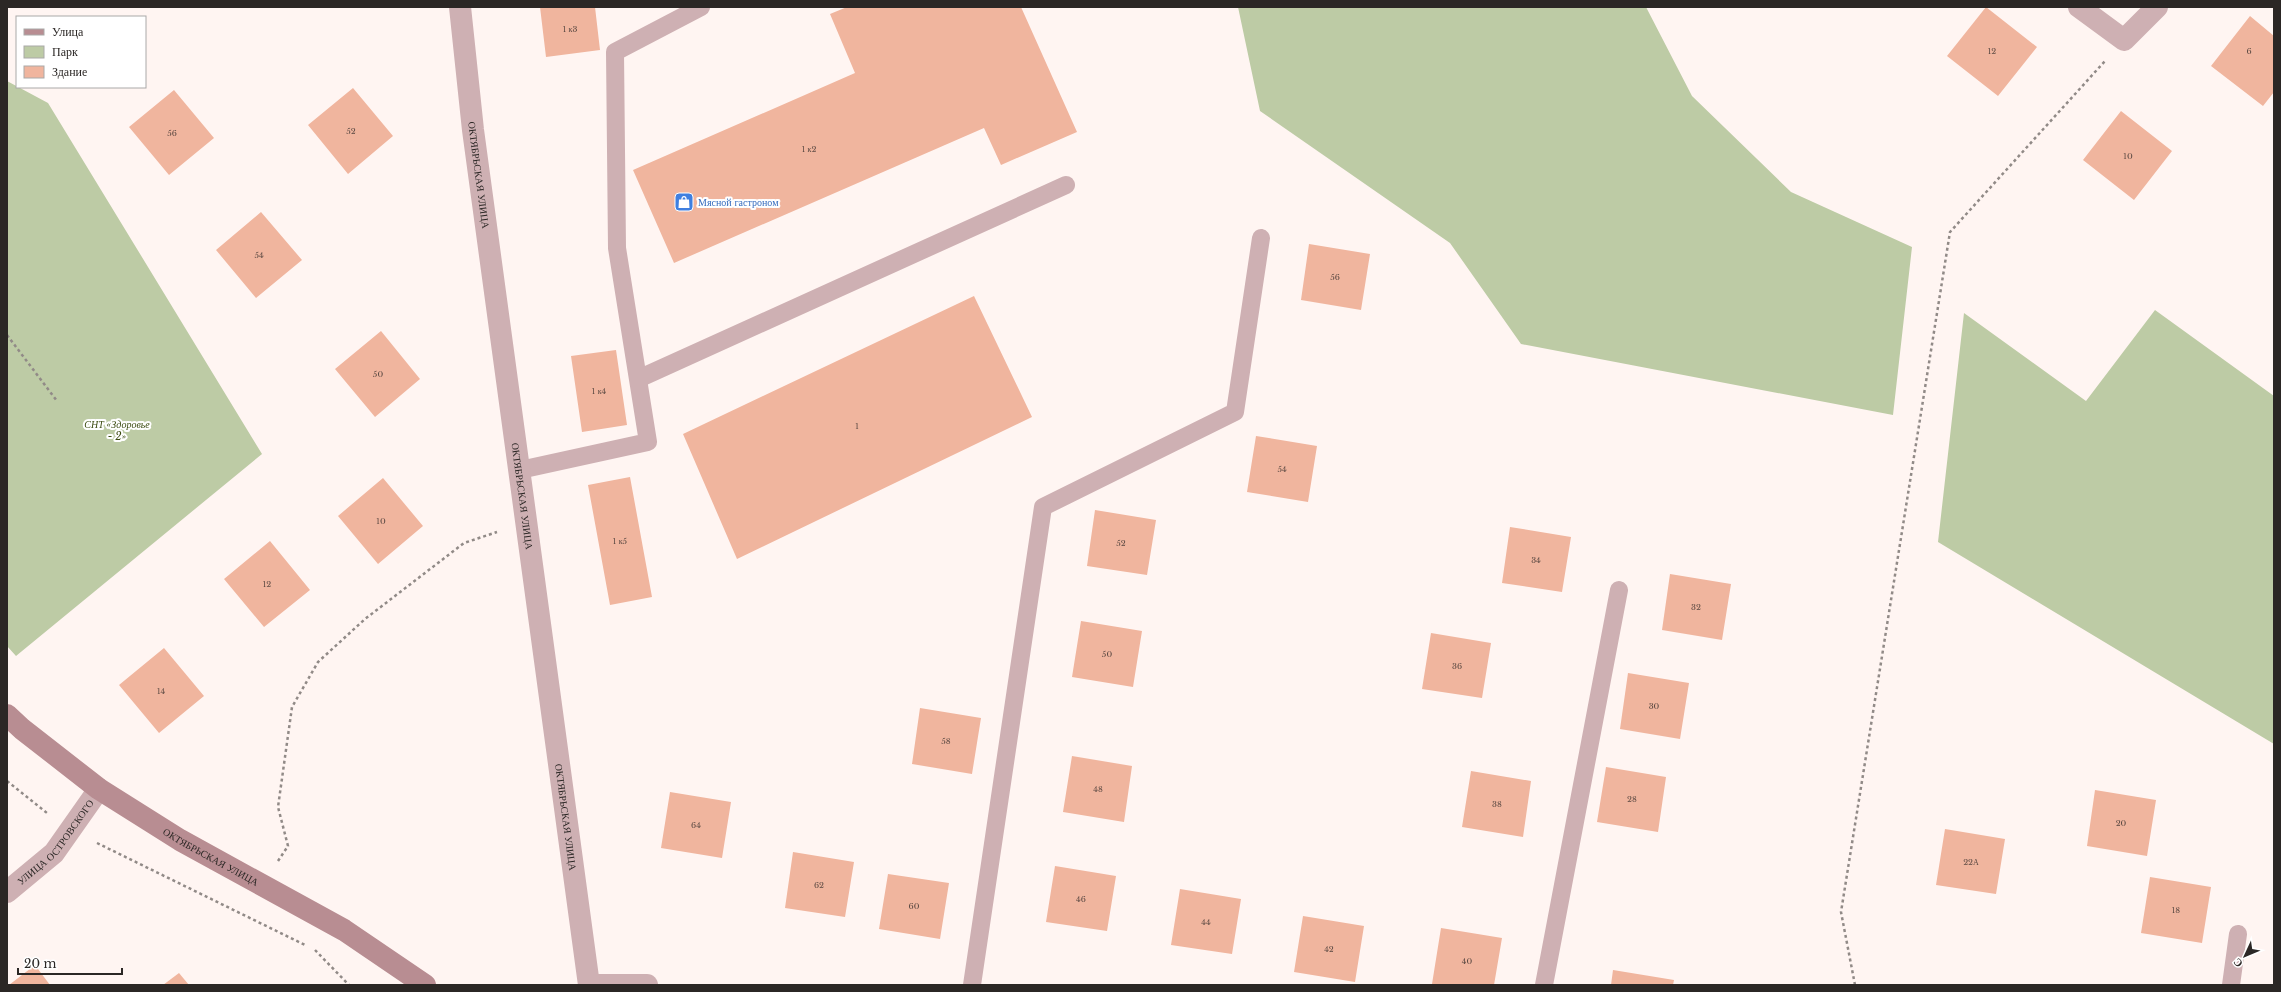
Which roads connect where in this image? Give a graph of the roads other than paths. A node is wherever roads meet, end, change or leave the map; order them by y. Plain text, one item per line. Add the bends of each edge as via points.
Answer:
1 (460, 7) edge
2 (701, 7) edge
3 (2079, 7) edge
4 (2157, 7) edge
5 (1066, 185) dead end
6 (1261, 238) dead end
7 (638, 379) junction
8 (520, 470) junction
9 (1619, 590) dead end
10 (7, 715) edge
11 (99, 789) junction
12 (7, 892) edge
13 (2238, 934) dead end
14 (425, 985) edge
15 (589, 985) edge
16 (647, 985) edge
17 (972, 985) edge
18 (1544, 985) edge
19 (2231, 985) edge

1 - 8 street, ОКТЯБРЬСКАЯ УЛИЦА
2 - 7 lane via 615,52 617,248
3 - 4 street via 2124,40
5 - 7 lane
6 - 17 lane via 1235,412 1043,507
7 - 8 lane via 648,442
8 - 15 street, ОКТЯБРЬСКАЯ УЛИЦА
9 - 18 lane
10 - 11 main road, ОКТЯБРЬСКАЯ УЛИЦА
11 - 12 street, УЛИЦА ОСТРОВСКОГО via 54,853
11 - 14 main road, ОКТЯБРЬСКАЯ УЛИЦА via 180,840 344,930
13 - 19 lane
15 - 16 street

